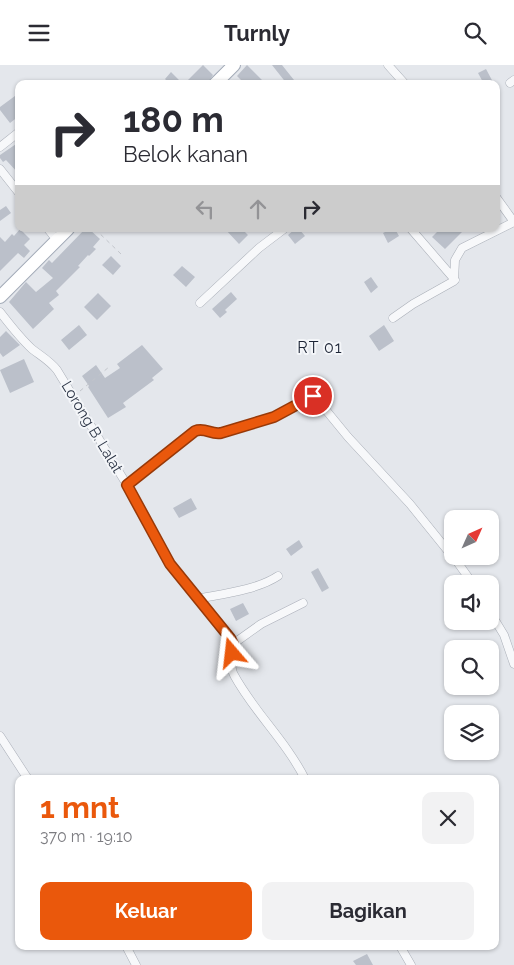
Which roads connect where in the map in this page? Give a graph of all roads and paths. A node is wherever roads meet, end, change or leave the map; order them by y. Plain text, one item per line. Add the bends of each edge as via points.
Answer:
1 (234, 65) edge
2 (388, 65) edge
3 (219, 80) edge
4 (401, 80) edge
5 (15, 135) edge
6 (0, 147) edge
7 (0, 169) edge
8 (15, 188) edge
9 (500, 203) edge
10 (514, 222) edge
11 (500, 229) edge
12 (50, 232) edge
13 (64, 232) edge
14 (98, 232) edge
15 (280, 232) edge
16 (414, 232) edge
17 (495, 232) edge
18 (56, 239) junction
19 (121, 255) dead end
20 (455, 280) junction
21 (0, 297) edge
22 (200, 303) dead end
23 (0, 312) edge
24 (393, 318) dead end
25 (109, 367) dead end
26 (73, 397) junction
27 (127, 485) junction
28 (444, 545) edge
29 (278, 576) dead end
30 (197, 599) junction
31 (303, 603) dead end
32 (499, 627) edge
33 (233, 644) junction
34 (514, 664) edge
35 (0, 736) edge
36 (26, 775) edge
37 (303, 775) edge
38 (128, 950) edge
39 (402, 950) edge
40 (136, 965) edge
41 (411, 965) edge

1 - 3 main road
2 - 4 street
5 - 6 street
7 - 8 street
9 - 10 street
10 - 11 street
12 - 18 street
13 - 18 main road
14 - 19 path
15 - 22 street
16 - 20 street
17 - 20 street via 462,249 455,260
18 - 21 main road
20 - 24 street
23 - 26 street, Lorong B. Lalat via 32,349 50,361
25 - 26 path
26 - 27 street, Lorong B. Lalat
27 - 28 street via 195,431 202,429 221,433 274,417 313,396
27 - 30 street, Lorong B. Lalat via 170,564
29 - 30 street via 254,586
30 - 33 street, Lorong B. Lalat via 226,631
31 - 33 street via 261,624
32 - 34 street
33 - 37 street via 230,663 233,673
35 - 36 street
38 - 40 street
39 - 41 street

